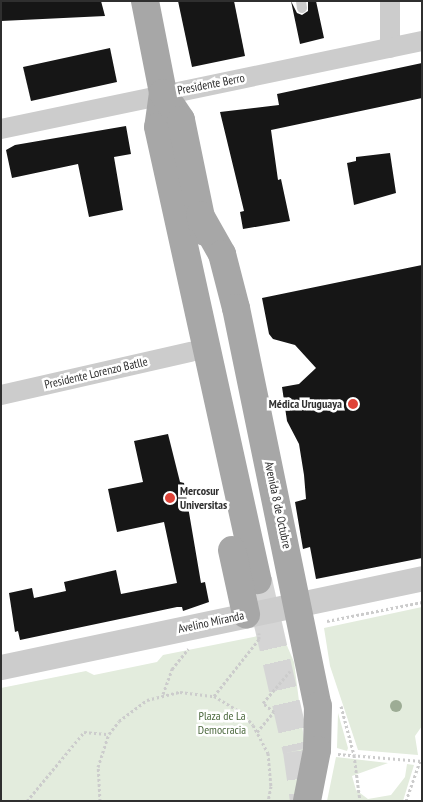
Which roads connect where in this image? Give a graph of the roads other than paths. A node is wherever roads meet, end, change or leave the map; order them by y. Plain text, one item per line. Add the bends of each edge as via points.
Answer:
1 (144, 1) edge
2 (390, 1) edge
3 (422, 41) edge
4 (390, 48) junction
5 (163, 93) junction
6 (1, 129) edge
7 (188, 213) junction
8 (190, 352) junction
9 (1, 395) edge
10 (268, 578) tunnel mouth
11 (422, 578) edge
12 (298, 603) junction
13 (253, 613) junction
14 (1, 667) edge
15 (307, 801) edge

1 - 5 main road, Avenida 8 de Octubre
2 - 4 street
3 - 4 street, Presidente Berro
4 - 5 street, Presidente Berro
5 - 6 street, Presidente Berro
5 - 7 main road, Avenida 8 de Octubre via 158,127
7 - 8 main road, Avenida 8 de Octubre via 174,260
7 - 10 main road, Avenida 8 de Octubre
7 - 12 main road, Avenida 8 de Octubre via 222,254
8 - 9 street, Presidente Lorenzo Batlle
8 - 13 main road, Avenida 8 de Octubre
11 - 12 street, Avelino Miranda
12 - 13 street, Avelino Miranda
12 - 15 main road, Avenida 8 de Octubre via 318,706 318,730
13 - 14 street, Avelino Miranda

